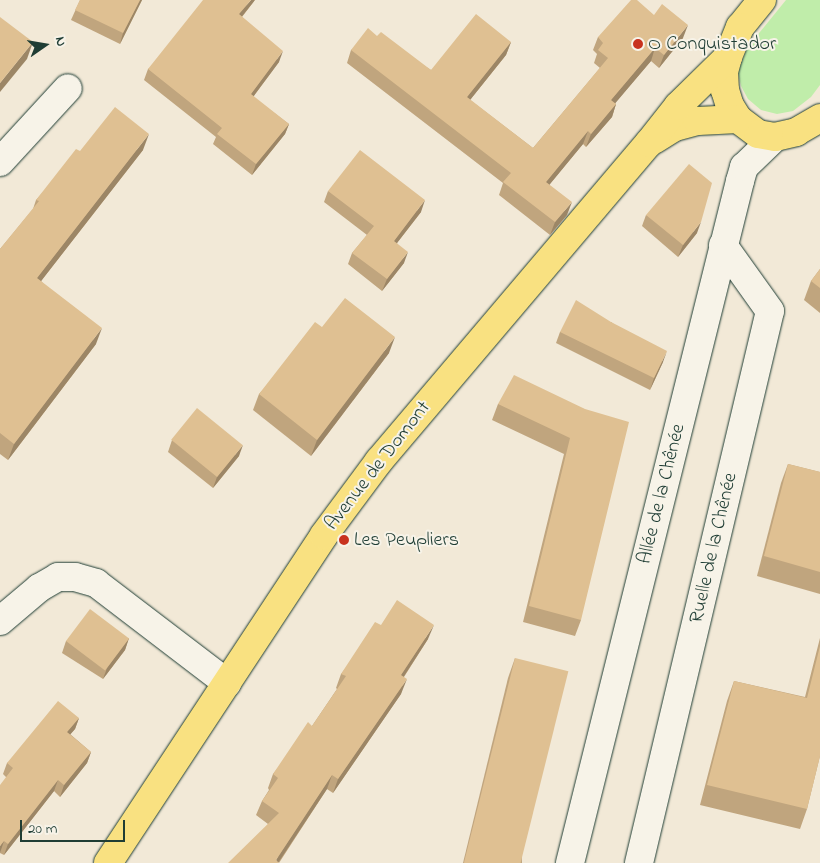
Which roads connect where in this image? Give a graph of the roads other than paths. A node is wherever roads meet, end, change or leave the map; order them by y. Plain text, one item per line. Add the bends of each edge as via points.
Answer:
1 (762, 0) edge
2 (728, 56) junction
3 (68, 88) dead end
4 (820, 118) edge
5 (742, 122) junction
6 (775, 137) junction
7 (649, 144) junction
8 (0, 162) edge
9 (744, 167) junction
10 (723, 245) junction
11 (0, 621) edge
12 (227, 683) junction
13 (108, 863) edge
14 (570, 863) edge
15 (639, 863) edge

1 - 2 main road via 740,28
2 - 5 main road via 724,72 725,90 730,106
2 - 7 main road via 678,106
3 - 8 street
4 - 6 main road via 796,132
5 - 6 main road via 758,134
5 - 7 main road via 698,121 675,127
5 - 9 street, Allée de la Chênée
6 - 9 street
7 - 12 main road, Avenue de Domont via 379,461 324,535
9 - 10 street, Allée de la Chênée
10 - 14 street, Allée de la Chênée
10 - 15 street, Ruelle de la Chênée via 770,312
11 - 12 street via 38,588 58,578 76,577 109,590
12 - 13 main road, Avenue de Domont

